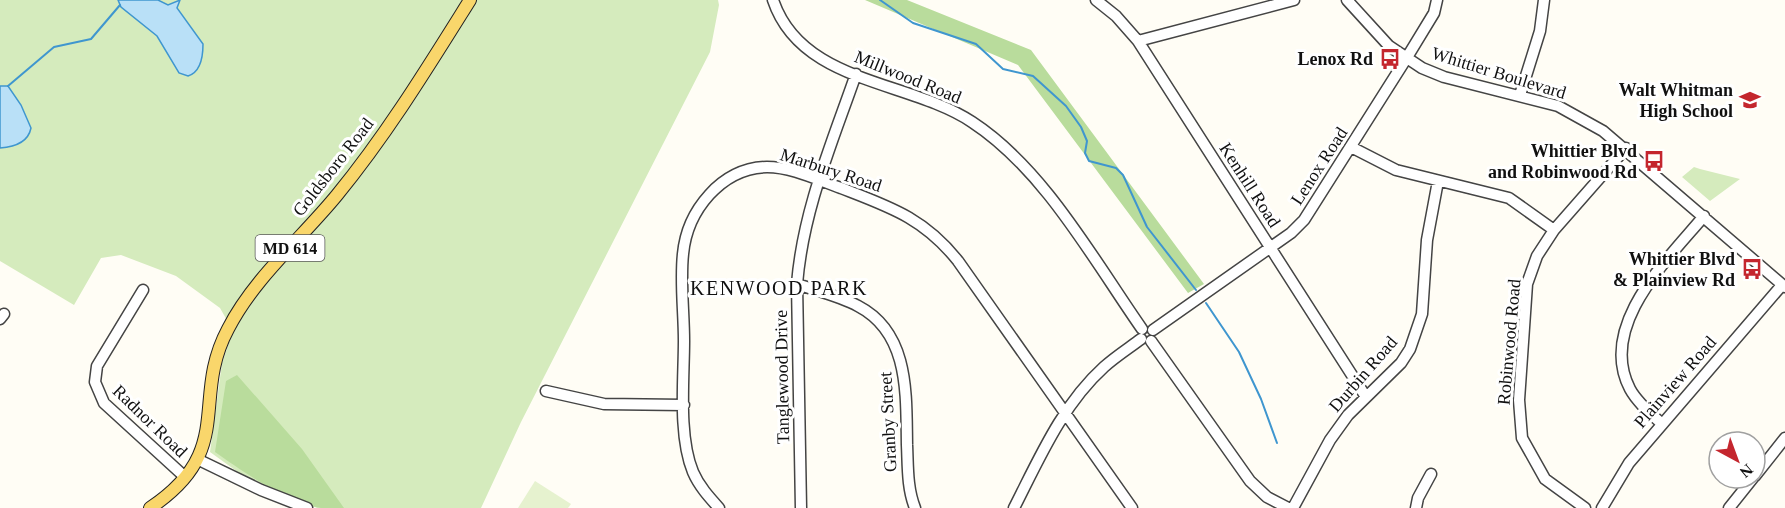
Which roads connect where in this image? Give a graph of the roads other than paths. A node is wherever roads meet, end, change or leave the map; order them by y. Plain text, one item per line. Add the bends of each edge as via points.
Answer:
1 (470, 0) edge
2 (773, 0) edge
3 (1096, 0) edge
4 (1294, 0) edge
5 (1347, 0) edge
6 (1437, 0) edge
7 (1544, 0) edge
8 (1138, 41) junction
9 (1406, 59) junction
10 (856, 74) junction
11 (1520, 95) junction
12 (1351, 147) junction
13 (1626, 148) junction
14 (819, 180) junction
15 (1438, 181) junction
16 (1704, 216) junction
17 (1554, 230) junction
18 (1271, 248) junction
19 (797, 284) junction
20 (1784, 286) edge
21 (142, 290) dead end
22 (1147, 335) junction
23 (546, 391) dead end
24 (1366, 397) junction
25 (684, 405) junction
26 (1064, 414) junction
27 (1661, 423) junction
28 (1785, 438) edge
29 (199, 460) junction
30 (1767, 461) edge
31 (1431, 474) dead end
32 (185, 477) junction
33 (1744, 490) edge
34 (150, 508) edge
35 (307, 508) edge
36 (719, 508) edge
37 (801, 508) edge
38 (915, 508) edge
39 (1014, 508) edge
40 (1132, 508) edge
41 (1290, 508) edge
42 (1416, 508) edge
43 (1585, 508) edge
44 (1602, 508) edge
45 (1731, 508) edge

1 - 29 main road, Goldsboro Road / MD 614 via 381,138 230,324 219,349 209,428
2 - 10 street, Millwood Road via 803,46 823,60
3 - 8 street, Kenhill Road
4 - 8 street
5 - 9 street, Whittier Boulevard via 1373,31
6 - 9 street, Lenox Road via 1434,14
7 - 11 street via 1540,31
8 - 18 street, Kenhill Road
9 - 11 street, Whittier Boulevard via 1444,77
9 - 12 street, Lenox Road
10 - 14 street, Tanglewood Drive
10 - 22 street, Millwood Road via 930,100 971,121 1007,149 1039,181
11 - 13 street, Whittier Boulevard via 1578,116
12 - 15 street via 1396,171
12 - 18 street, Lenox Road via 1304,220
13 - 16 street, Whittier Boulevard
13 - 17 street, Robinwood Road
14 - 19 street, Tanglewood Drive via 804,226
14 - 25 street, Marbury Road via 767,167 745,171 721,183 694,216 683,255
14 - 26 street, Marbury Road via 899,210 932,233 958,261
15 - 17 street via 1509,198
15 - 24 street, Durbin Road via 1417,333 1401,363
16 - 20 street, Whittier Boulevard
16 - 27 street via 1648,282 1625,333 1622,360 1630,389
17 - 43 street, Robinwood Road via 1537,256 1527,284 1519,425 1528,452 1545,479
18 - 22 street, Lenox Road
18 - 24 street, Kenhill Road
19 - 37 street, Tanglewood Drive
19 - 38 street, Granby Street via 857,305 891,337 905,382 908,482
20 - 27 street, Plainview Road
21 - 32 street, Radnor Road via 97,366 95,382 104,403
22 - 26 street, Lenox Road via 1104,367
22 - 41 street, Millwood Road via 1250,481 1267,497
23 - 25 street via 604,404
24 - 41 street, Durbin Road via 1330,440
25 - 36 street, Marbury Road via 693,472
26 - 39 street, Lenox Road
26 - 40 street, Marbury Road
27 - 44 street, Plainview Road via 1629,463
28 - 30 street
29 - 32 main road, Goldsboro Road / MD 614
29 - 35 street, Radnor Road
31 - 42 street
32 - 34 main road, Goldsboro Road / MD 614
33 - 45 street

